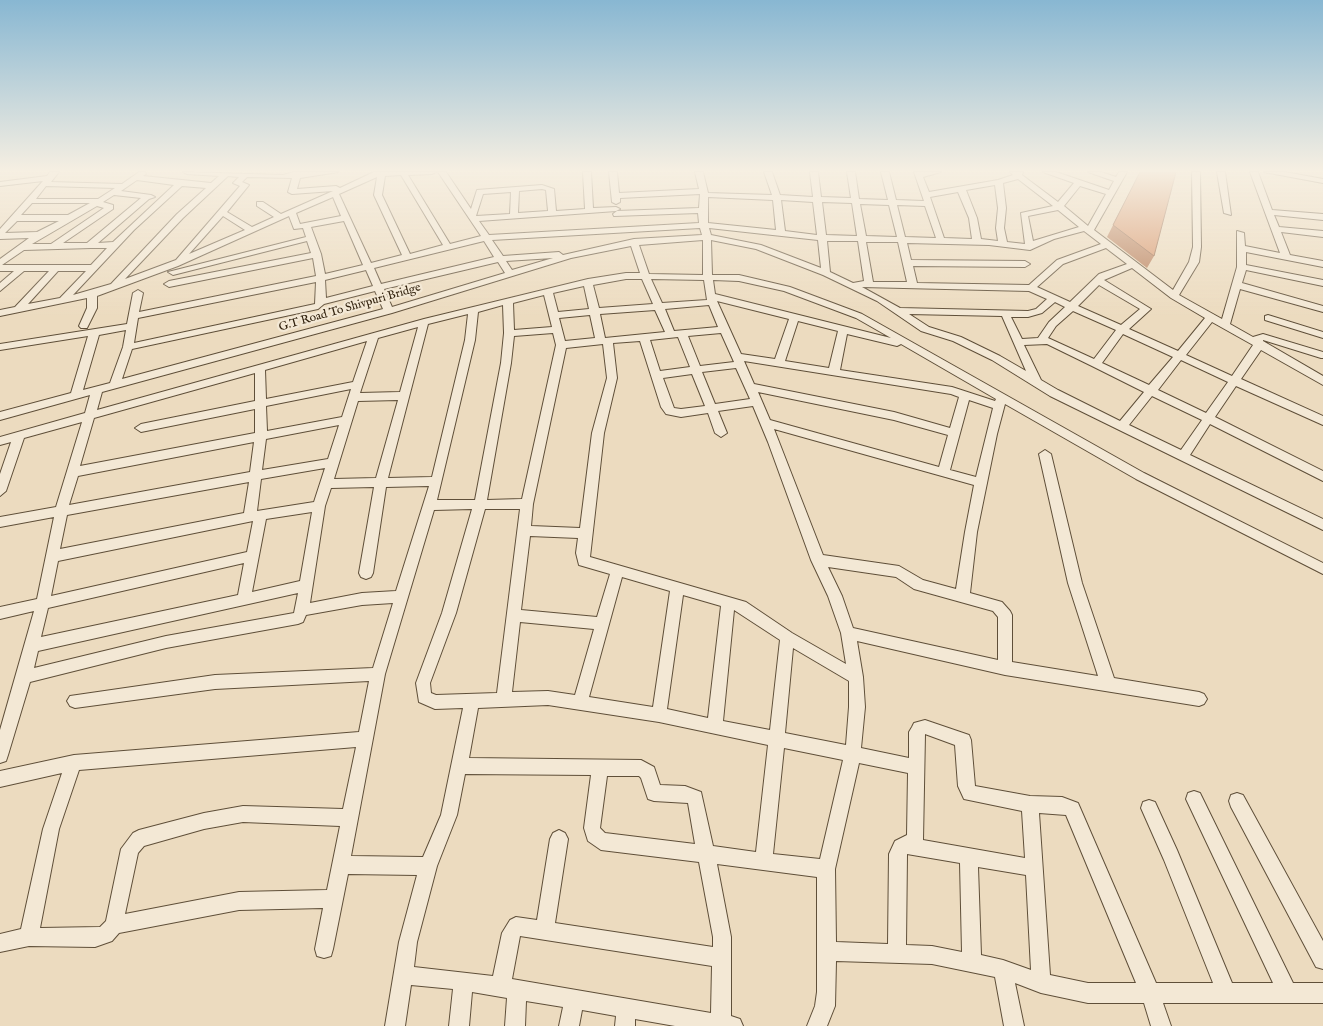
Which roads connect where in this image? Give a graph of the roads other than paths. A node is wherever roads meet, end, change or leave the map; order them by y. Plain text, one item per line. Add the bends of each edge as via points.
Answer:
1 (12, 220) edge
2 (68, 220) edge
3 (92, 220) edge
4 (120, 220) edge
5 (140, 220) edge
6 (178, 220) edge
7 (215, 220) edge
8 (235, 220) edge
9 (274, 220) edge
10 (293, 220) edge
11 (335, 220) edge
12 (346, 220) edge
13 (389, 220) edge
14 (432, 220) edge
15 (473, 220) edge
16 (618, 220) edge
17 (704, 220) edge
18 (708, 220) edge
19 (780, 220) edge
20 (820, 220) edge
21 (858, 220) edge
22 (896, 220) edge
23 (934, 220) edge
24 (974, 220) edge
25 (1001, 220) edge
26 (1025, 220) edge
27 (1074, 220) edge
28 (1093, 220) edge
29 (1197, 220) edge
30 (1271, 220) edge
31 (306, 225) junction
32 (704, 225) junction
33 (1275, 228) junction
34 (619, 229) junction
35 (251, 230) junction
36 (1087, 230) junction
37 (781, 233) junction
38 (1240, 233) dead end
39 (1323, 234) edge
40 (0, 235) edge
41 (39, 235) junction
42 (311, 238) junction
43 (484, 238) junction
44 (822, 238) junction
45 (862, 240) junction
46 (901, 240) junction
47 (941, 241) junction
48 (634, 242) junction
49 (708, 242) junction
50 (1003, 243) junction
51 (623, 244) junction
52 (114, 245) junction
53 (1105, 245) junction
54 (23, 246) junction
55 (54, 246) junction
56 (89, 246) junction
57 (448, 247) junction
58 (1030, 247) junction
59 (1241, 248) junction
60 (987, 251) junction
61 (317, 254) junction
62 (569, 256) junction
63 (407, 257) junction
64 (1286, 257) junction
65 (497, 258) junction
66 (0, 263) edge
67 (907, 263) junction
68 (175, 264) junction
69 (1025, 264) dead end
70 (1323, 264) edge
71 (1132, 265) junction
72 (1242, 267) junction
73 (0, 268) edge
74 (22, 268) junction
75 (56, 268) junction
76 (92, 268) junction
77 (368, 268) junction
78 (707, 272) junction
79 (151, 273) junction
80 (826, 273) junction
81 (511, 275) junction
82 (645, 275) junction
83 (322, 278) junction
84 (1099, 280) junction
85 (588, 282) junction
86 (1323, 283) edge
87 (169, 284) dead end
88 (849, 284) junction
89 (869, 285) junction
90 (1238, 285) junction
91 (913, 286) junction
92 (114, 287) junction
93 (0, 288) edge
94 (1031, 288) junction
95 (377, 289) junction
96 (548, 291) junction
97 (138, 293) dead end
98 (92, 294) junction
99 (1174, 296) junction
100 (1054, 298) junction
101 (712, 299) junction
102 (62, 301) junction
103 (321, 302) junction
104 (508, 303) junction
105 (660, 306) junction
106 (1072, 307) junction
107 (1323, 309) edge
108 (389, 310) junction
109 (473, 310) junction
110 (17, 311) junction
111 (898, 311) junction
112 (596, 312) junction
113 (1005, 313) junction
114 (0, 314) edge
115 (554, 315) junction
116 (1211, 317) junction
117 (794, 318) junction
118 (1268, 318) dead end
119 (134, 321) junction
120 (424, 322) junction
121 (1225, 324) junction
122 (84, 326) dead end
123 (726, 329) junction
124 (1122, 329) junction
125 (558, 330) junction
126 (843, 330) junction
127 (94, 333) junction
128 (509, 333) junction
129 (676, 335) junction
130 (1323, 335) edge
131 (373, 337) junction
132 (644, 338) junction
133 (1042, 340) junction
134 (605, 341) junction
135 (1018, 342) junction
136 (1257, 342) junction
137 (560, 345) junction
138 (909, 346) junction
139 (0, 347) edge
140 (128, 347) junction
141 (1322, 352) edge
142 (1181, 356) junction
143 (739, 361) junction
144 (779, 362) junction
145 (1096, 364) junction
146 (260, 368) junction
147 (696, 369) junction
148 (834, 371) junction
149 (657, 374) junction
150 (1318, 378) edge
151 (1235, 380) junction
152 (359, 384) junction
153 (1036, 384) junction
154 (115, 385) junction
155 (750, 387) junction
156 (1150, 390) junction
157 (96, 392) junction
158 (965, 394) junction
159 (76, 396) junction
160 (404, 396) junction
161 (355, 397) junction
162 (758, 402) junction
163 (1000, 402) junction
164 (261, 403) junction
165 (712, 409) junction
166 (91, 411) junction
167 (0, 416) edge
168 (1208, 419) junction
169 (346, 420) junction
170 (1323, 421) edge
171 (766, 423) junction
172 (1122, 426) junction
173 (141, 428) dead end
174 (721, 433) dead end
175 (953, 434) junction
176 (261, 435) junction
177 (19, 436) junction
178 (0, 441) edge
179 (1045, 454) dead end
180 (1183, 456) junction
181 (333, 462) junction
182 (4, 464) edge
183 (73, 472) junction
184 (943, 473) junction
185 (257, 475) junction
186 (1323, 477) edge
187 (437, 481) junction
188 (382, 482) junction
189 (982, 482) junction
190 (325, 484) junction
191 (0, 491) edge
192 (480, 504) junction
193 (527, 504) junction
194 (430, 505) junction
195 (319, 506) junction
196 (62, 509) junction
197 (255, 516) junction
198 (0, 522) edge
199 (1323, 525) edge
200 (523, 531) junction
201 (587, 533) junction
202 (54, 556) junction
203 (252, 556) junction
204 (818, 560) junction
205 (1323, 569) edge
206 (617, 572) junction
207 (366, 573) dead end
208 (304, 586) junction
209 (677, 586) junction
210 (402, 597) junction
211 (962, 598) junction
212 (244, 600) junction
213 (728, 601) junction
214 (43, 602) junction
215 (302, 610) junction
216 (0, 613) edge
217 (514, 615) junction
218 (601, 624) junction
219 (848, 634) junction
220 (787, 637) junction
221 (31, 646) junction
222 (1005, 668) junction
223 (378, 674) junction
224 (24, 677) junction
225 (856, 677) junction
226 (1108, 684) junction
227 (504, 699) junction
228 (1199, 699) dead end
229 (75, 701) dead end
230 (472, 702) junction
231 (580, 704) junction
232 (660, 715) junction
233 (715, 726) junction
234 (3, 732) edge
235 (365, 739) junction
236 (778, 740) junction
237 (853, 753) junction
238 (0, 755) edge
239 (74, 763) junction
240 (459, 766) junction
241 (600, 766) junction
242 (916, 766) junction
243 (0, 778) edge
244 (1194, 799) dead end
245 (1237, 801) dead end
246 (1030, 804) junction
247 (1149, 808) dead end
248 (351, 818) junction
249 (559, 839) dead end
250 (906, 845) junction
251 (704, 853) junction
252 (969, 858) junction
253 (764, 861) junction
254 (341, 865) junction
255 (428, 866) junction
256 (1033, 868) junction
257 (826, 869) junction
258 (334, 899) junction
259 (114, 925) junction
260 (545, 929) junction
261 (30, 937) junction
262 (0, 942) edge
263 (324, 949) dead end
264 (826, 952) junction
265 (897, 953) junction
266 (720, 958) junction
267 (1323, 960) edge
268 (972, 961) junction
269 (1003, 969) junction
270 (402, 975) junction
271 (464, 981) junction
272 (1040, 983) junction
273 (509, 989) junction
274 (1287, 992) junction
275 (1150, 993) junction
276 (1226, 993) junction
277 (1323, 993) edge
278 (574, 998) junction
279 (627, 1006) junction
280 (692, 1022) edge
281 (727, 1024) edge
282 (395, 1026) edge
283 (459, 1026) edge
284 (515, 1026) edge
285 (569, 1026) edge
286 (625, 1026) edge
287 (817, 1026) edge
288 (1014, 1026) edge
289 (1161, 1026) edge

1 - 40 street
2 - 41 street
3 - 55 street
4 - 56 street
5 - 52 street
6 - 92 street
7 - 68 street
8 - 35 street
9 - 35 street
10 - 31 street via 294,225
11 - 31 street
12 - 77 street
13 - 63 street
14 - 57 street
15 - 43 street
16 - 34 street
17 - 32 street
18 - 32 street
19 - 37 street
20 - 44 street
21 - 45 street
22 - 46 street
23 - 47 street
24 - 60 street
25 - 50 street
26 - 58 street
27 - 36 street
28 - 36 street
29 - 99 street via 1194,262
30 - 33 street
31 - 42 street
32 - 34 street
32 - 37 street
32 - 49 street
33 - 39 street
33 - 64 street
34 - 43 street
34 - 51 street
35 - 68 street
36 - 53 street
36 - 58 street via 1051,237
37 - 44 street
38 - 59 street
40 - 41 street
41 - 54 street
42 - 61 street
42 - 79 street via 160,276
43 - 57 street
43 - 65 street
44 - 45 street
44 - 80 street
45 - 46 street
45 - 89 street
46 - 47 street
46 - 67 street
47 - 60 street
48 - 49 street, G.T Road To Shivpuri Bridge via 665,238
48 - 51 street, G.T Road To Shivpuri Bridge
48 - 82 street
49 - 78 street
49 - 80 street, G.T Road To Shivpuri Bridge via 758,247
50 - 58 street
50 - 60 street
51 - 62 street, G.T Road To Shivpuri Bridge
52 - 56 street
52 - 76 street
53 - 71 street
53 - 94 street via 1060,262
54 - 55 street
54 - 66 street
55 - 56 street
57 - 63 street
59 - 64 street
59 - 72 street
60 - 67 street
60 - 69 street
61 - 83 street
61 - 87 street
62 - 65 street
62 - 81 street, G.T Road To Shivpuri Bridge
63 - 77 street
64 - 70 street
65 - 81 street
65 - 95 street
67 - 91 street
68 - 79 street
71 - 84 street via 1107,273
71 - 99 street
72 - 86 street
72 - 90 street
73 - 74 street
74 - 75 street
74 - 93 street
75 - 76 street
75 - 110 street
76 - 102 street
77 - 83 street
77 - 95 street
78 - 82 street
78 - 101 street
78 - 138 street via 787,289 850,312
79 - 92 street
80 - 88 street, G.T Road To Shivpuri Bridge
81 - 108 street, G.T Road To Shivpuri Bridge
82 - 85 street
82 - 105 street
83 - 103 street
83 - 119 street
84 - 106 street
84 - 124 street via 1146,308
85 - 96 street
85 - 112 street
88 - 89 street
88 - 111 street, G.T Road To Shivpuri Bridge
89 - 91 street
90 - 107 street
90 - 121 street
91 - 94 street
92 - 98 street
94 - 100 street
95 - 103 street
95 - 108 street
96 - 104 street
96 - 115 street
97 - 119 street
98 - 102 street
98 - 122 street via 92,308
99 - 116 street
100 - 106 street
100 - 113 street via 1034,313
101 - 105 street
101 - 117 street
101 - 123 street
102 - 110 street
103 - 140 street via 311,309
104 - 109 street
104 - 128 street
105 - 112 street
105 - 129 street
106 - 124 street
106 - 133 street via 1052,324
108 - 154 street, G.T Road To Shivpuri Bridge
109 - 120 street
109 - 187 street via 470,340
110 - 114 street
111 - 113 street
111 - 153 street, G.T Road To Shivpuri Bridge via 925,329 996,358
112 - 115 street
112 - 134 street
113 - 135 street
115 - 125 street
116 - 121 street
116 - 142 street
117 - 126 street
117 - 144 street
118 - 130 street
119 - 127 street
119 - 140 street
120 - 131 street
120 - 160 street
121 - 136 street
123 - 129 street
123 - 143 street
124 - 142 street
124 - 145 street
125 - 128 street
125 - 137 street
126 - 138 street
126 - 148 street
127 - 139 street
127 - 159 street
128 - 192 street
129 - 132 street
129 - 147 street
131 - 146 street
131 - 152 street
132 - 134 street
132 - 149 street
133 - 135 street
133 - 145 street
134 - 137 street
134 - 201 street via 612,378 598,433
135 - 153 street
136 - 141 street via 1264,337
136 - 150 street
136 - 151 street
137 - 193 street
138 - 163 street via 962,374
140 - 154 street
141 - 150 street
142 - 151 street
142 - 156 street
143 - 144 street
143 - 147 street
143 - 155 street
144 - 148 street
145 - 156 street
146 - 164 street
146 - 166 street
147 - 149 street
147 - 165 street
148 - 158 street
149 - 165 street via 670,411
151 - 168 street
151 - 170 street
152 - 161 street
152 - 164 street
153 - 172 street, G.T Road To Shivpuri Bridge
154 - 157 street, G.T Road To Shivpuri Bridge
155 - 162 street
155 - 175 street via 894,416
156 - 168 street
156 - 172 street
157 - 159 street, G.T Road To Shivpuri Bridge
157 - 166 street
158 - 163 street
158 - 175 street
159 - 167 street, G.T Road To Shivpuri Bridge
160 - 161 street
160 - 188 street
161 - 169 street
162 - 165 street
162 - 171 street
163 - 189 street
163 - 205 street
164 - 173 street
164 - 176 street
165 - 174 street
166 - 177 street
166 - 183 street
168 - 180 street
168 - 186 street
169 - 176 street
169 - 181 street
171 - 184 street
171 - 204 street
172 - 180 street, G.T Road To Shivpuri Bridge
175 - 184 street
176 - 183 street
176 - 185 street
177 - 178 street
177 - 182 street
179 - 226 street via 1075,583
180 - 199 street, G.T Road To Shivpuri Bridge
181 - 185 street
181 - 190 street
182 - 191 street
183 - 196 street
184 - 189 street
185 - 196 street
185 - 197 street
187 - 188 street
187 - 194 street
188 - 190 street
188 - 207 street
189 - 211 street
190 - 195 street
192 - 193 street
192 - 194 street
192 - 230 street via 449,613 423,683 424,697 435,702
193 - 200 street
194 - 210 street
195 - 197 street
195 - 208 street
196 - 198 street
196 - 202 street
197 - 202 street
197 - 203 street
200 - 201 street
200 - 217 street
201 - 206 street via 584,561
202 - 214 street
203 - 212 street
203 - 214 street
204 - 211 street via 899,572 919,585
204 - 219 street
206 - 209 street
206 - 218 street
208 - 212 street
208 - 215 street
209 - 213 street
209 - 232 street
210 - 215 street via 362,599
210 - 223 street
211 - 222 street via 993,604 1004,611
212 - 221 street
213 - 220 street via 741,606
213 - 233 street
214 - 216 street
214 - 221 street
215 - 224 street via 295,619 166,642
217 - 218 street
217 - 227 street
218 - 231 street
219 - 222 street
219 - 225 street
220 - 225 street
220 - 236 street
221 - 224 street
222 - 226 street
223 - 229 street via 215,682
223 - 235 street
224 - 234 street
225 - 237 street via 858,707
226 - 228 street
227 - 230 street
227 - 231 street via 548,698
230 - 240 street
231 - 232 street
232 - 233 street
233 - 236 street
234 - 238 street
235 - 239 street
235 - 248 street
236 - 237 street
236 - 253 street
237 - 242 street
237 - 257 street
239 - 243 street
239 - 261 street via 51,829
240 - 241 street
240 - 255 street via 449,814
241 - 251 street via 641,768 648,773 654,794 685,794 695,798
241 - 251 street via 592,824 598,839
242 - 246 street via 918,729 925,727 957,736 964,743 966,786 970,793
242 - 250 street via 916,832 913,842
244 - 274 street
245 - 267 street
246 - 256 street
246 - 275 street via 1062,805 1072,809
247 - 276 street
248 - 254 street
248 - 259 street via 243,814 139,839 130,849
249 - 260 street
250 - 252 street
250 - 265 street via 898,854
251 - 253 street
251 - 266 street via 720,925
252 - 256 street
252 - 268 street
253 - 257 street
254 - 255 street
254 - 258 street
255 - 270 street
256 - 272 street
257 - 264 street
258 - 259 street via 239,901
258 - 263 street
259 - 261 street via 100,937
260 - 266 street
260 - 273 street via 513,928
261 - 262 street
264 - 265 street
264 - 287 street via 827,992
265 - 268 street
266 - 281 street
268 - 269 street
269 - 272 street
269 - 288 street
270 - 271 street
270 - 282 street
271 - 273 street
271 - 283 street
272 - 275 street via 1088,993
273 - 278 street
273 - 284 street
274 - 276 street
274 - 277 street
275 - 276 street
275 - 289 street
278 - 279 street
278 - 285 street
279 - 280 street
279 - 286 street
280 - 281 street

